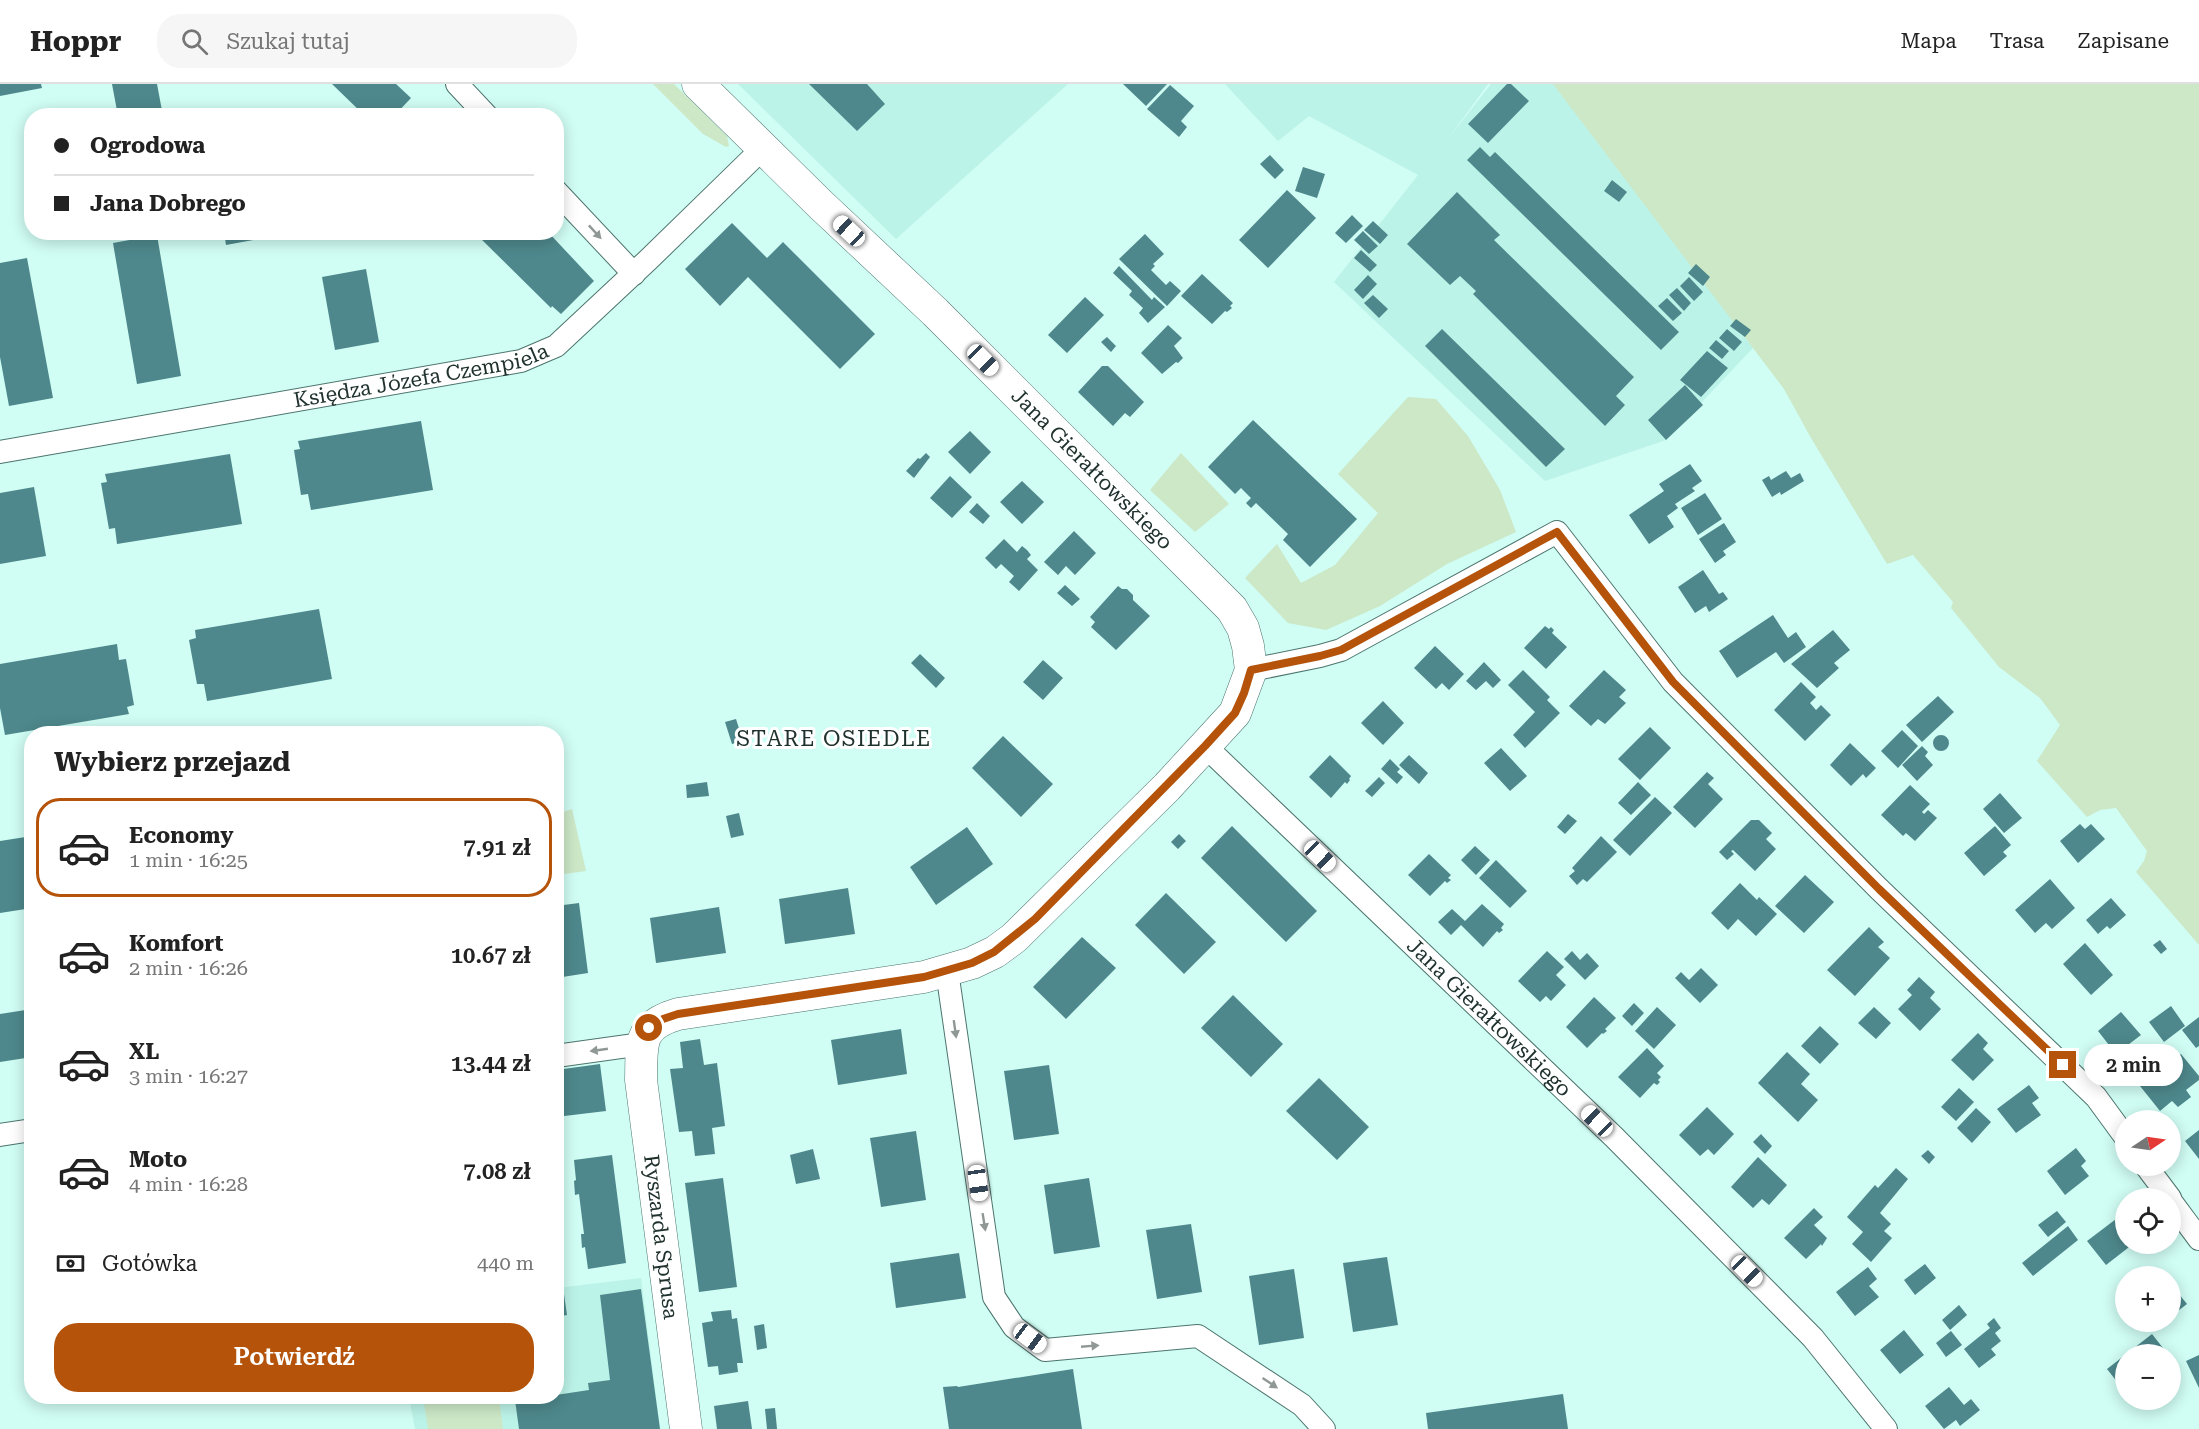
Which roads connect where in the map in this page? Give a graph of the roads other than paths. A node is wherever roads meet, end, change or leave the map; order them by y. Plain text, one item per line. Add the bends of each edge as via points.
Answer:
1 (458, 84) edge
2 (698, 84) edge
3 (479, 108) edge
4 (763, 147) junction
5 (564, 200) edge
6 (633, 274) junction
7 (0, 452) edge
8 (1251, 670) junction
9 (1205, 746) junction
10 (947, 971) junction
11 (642, 1044) junction
12 (564, 1055) edge
13 (2115, 1123) edge
14 (24, 1131) edge
15 (0, 1135) edge
16 (2181, 1214) edge
17 (2199, 1239) edge
18 (686, 1429) edge
19 (1324, 1429) edge
20 (1886, 1429) edge

1 - 3 street
2 - 4 street, Jana Gierałtowskiego
4 - 6 street, Księdza Józefa Czempiela
4 - 8 street, Jana Gierałtowskiego via 935,312 1232,609 1243,628
5 -> 6 street
6 - 7 street, Księdza Józefa Czempiela via 556,346 521,361
8 - 9 street via 1235,713
8 - 13 street via 1341,650 1557,532 1673,682 1887,897 2096,1097
9 - 10 street via 1014,938 972,963
9 - 20 street, Jana Gierałtowskiego via 1622,1145 1814,1338
10 - 11 street via 678,1014 649,1028
10 -> 19 street via 994,1297 1014,1327 1045,1350 1198,1335 1302,1404
11 -> 12 street
11 - 18 street, Ryszarda Sprusa via 641,1080
14 - 15 street
16 - 17 street

